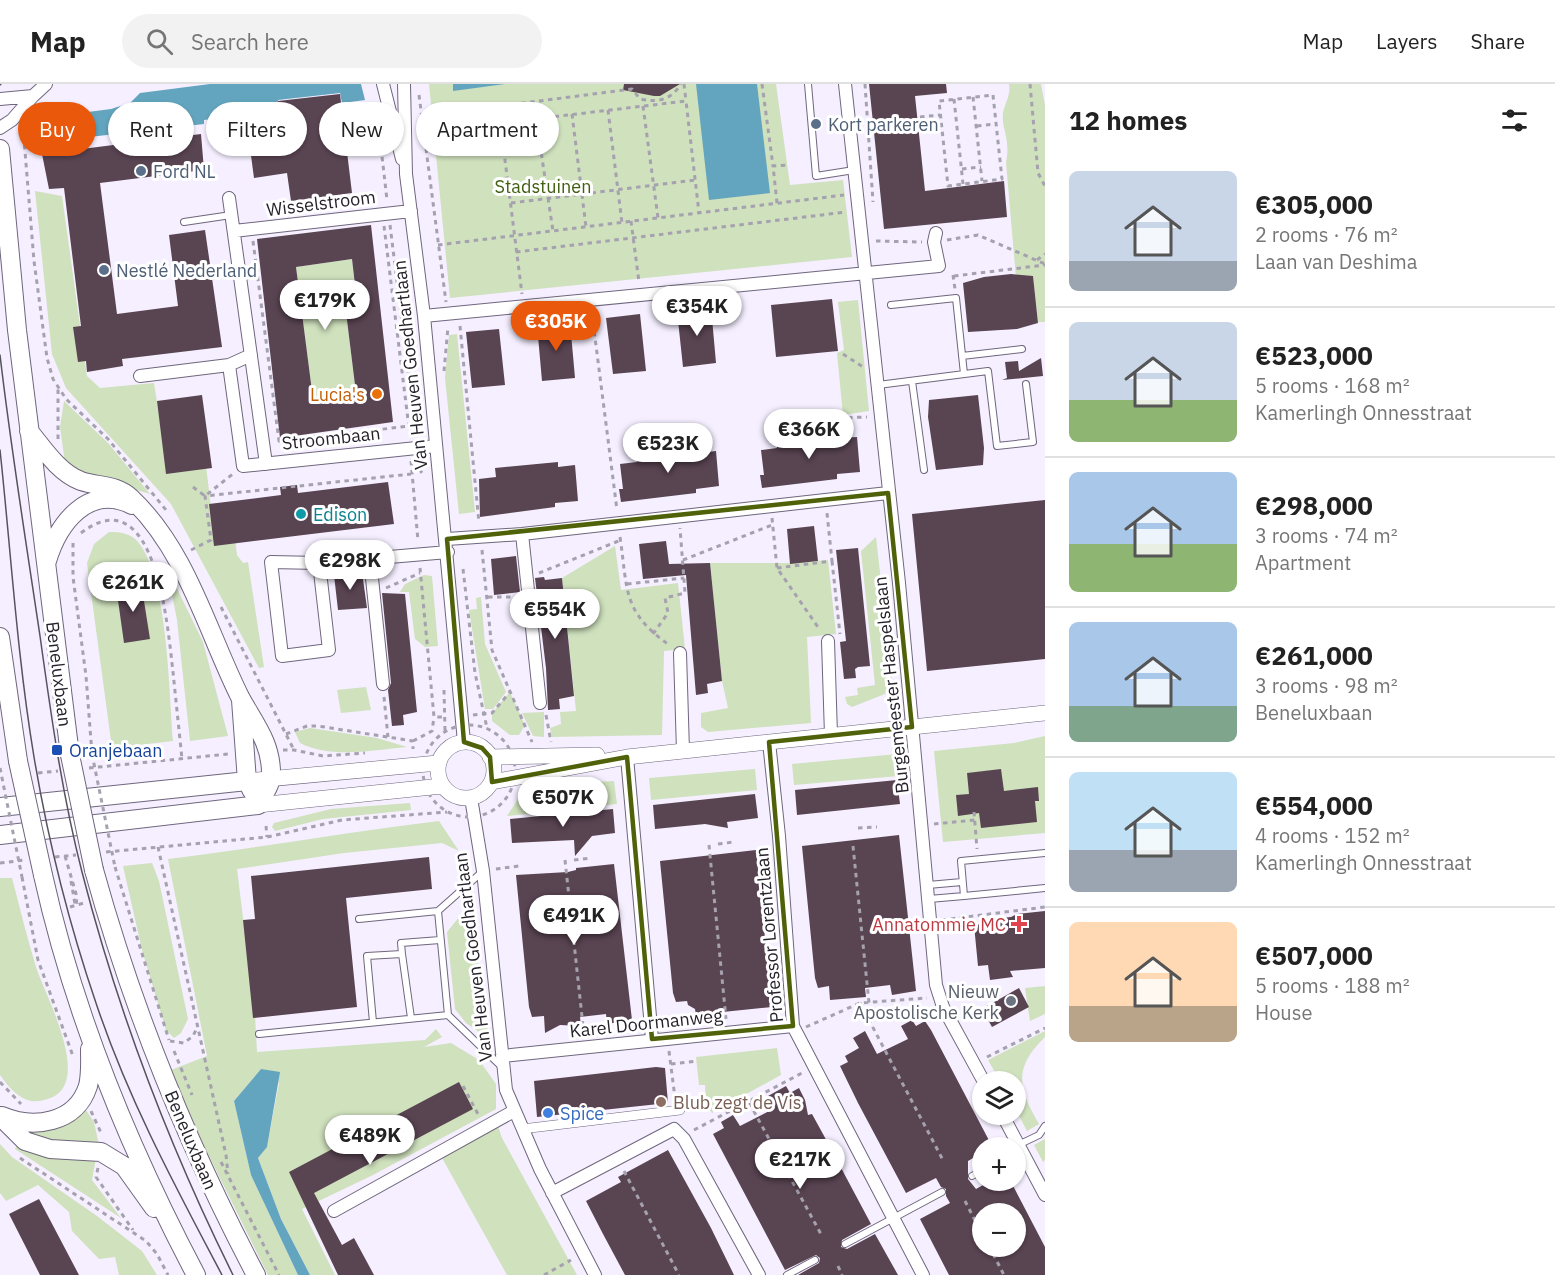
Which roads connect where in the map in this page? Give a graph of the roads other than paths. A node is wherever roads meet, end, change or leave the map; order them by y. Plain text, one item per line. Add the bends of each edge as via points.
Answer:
1 (46, 84) edge
2 (383, 84) edge
3 (404, 84) edge
4 (808, 84) edge
5 (845, 84) edge
6 (33, 96) junction
7 (0, 99) edge
8 (0, 128) edge
9 (0, 149) edge
10 (855, 170) junction
11 (406, 174) junction
12 (229, 198) dead end
13 (411, 211) junction
14 (231, 215) junction
15 (184, 222) dead end
16 (234, 231) junction
17 (935, 238) road end
18 (867, 273) junction
19 (891, 305) dead end
20 (424, 316) junction
21 (1022, 349) dead end
22 (251, 355) junction
23 (962, 356) junction
24 (230, 364) junction
25 (964, 374) junction
26 (140, 376) dead end
27 (877, 381) junction
28 (912, 381) junction
29 (1026, 384) dead end
30 (29, 431) junction
31 (436, 446) junction
32 (266, 464) junction
33 (924, 470) dead end
34 (888, 493) junction
35 (143, 510) junction
36 (522, 534) junction
37 (447, 545) junction
38 (370, 559) junction
39 (319, 563) junction
40 (45, 566) junction
41 (0, 638) edge
42 (829, 642) road end
43 (680, 653) road end
44 (383, 684) road end
45 (241, 698) junction
46 (540, 702) road end
47 (1045, 713) edge
48 (912, 726) junction
49 (831, 735) junction
50 (464, 742) junction
51 (769, 742) junction
52 (683, 751) junction
53 (490, 757) junction
54 (627, 757) junction
55 (438, 763) junction
56 (272, 778) junction
57 (247, 780) junction
58 (492, 782) junction
59 (442, 786) junction
60 (471, 798) junction
61 (258, 805) junction
62 (0, 807) edge
63 (0, 836) edge
64 (1045, 853) edge
65 (483, 871) junction
66 (962, 882) junction
67 (928, 885) junction
68 (1045, 888) edge
69 (964, 896) junction
70 (929, 899) junction
71 (438, 911) junction
72 (359, 919) dead end
73 (440, 940) junction
74 (402, 954) junction
75 (448, 1015) junction
76 (411, 1018) junction
77 (374, 1022) junction
78 (795, 1029) junction
79 (259, 1034) dead end
80 (89, 1038) junction
81 (652, 1039) junction
82 (503, 1062) junction
83 (978, 1071) edge
84 (680, 1110) road end
85 (514, 1111) junction
86 (0, 1116) edge
87 (1045, 1126) edge
88 (522, 1129) junction
89 (1026, 1144) edge
90 (1026, 1163) edge
91 (942, 1192) dead end
92 (552, 1193) junction
93 (1045, 1195) edge
94 (334, 1211) dead end
95 (893, 1218) junction
96 (845, 1244) dead end
97 (181, 1246) junction
98 (815, 1260) dead end
99 (196, 1275) edge
100 (256, 1275) edge
101 (595, 1275) edge
102 (759, 1275) edge
103 (787, 1275) edge
104 (923, 1275) edge

1 - 6 street
2 - 11 street, Van Heuven Goedhartlaan
3 - 11 street, Van Heuven Goedhartlaan
4 - 10 lane via 816,176
5 - 10 street
6 - 7 street
6 - 8 street
9 - 30 main road, Beneluxbaan
10 - 18 street
11 - 13 street, Van Heuven Goedhartlaan
12 - 14 street, Stroombaan
13 - 16 street, Wisselstroom
13 - 20 street, Van Heuven Goedhartlaan
14 - 15 lane
14 - 16 street, Stroombaan
16 - 22 street, Stroombaan
17 - 18 street via 939,266
18 - 20 street
18 - 27 street, Burgemeester Haspelslaan
19 - 23 lane via 956,298
20 - 31 street, Van Heuven Goedhartlaan
21 - 23 lane
22 - 24 street
22 - 32 street, Stroombaan
23 - 25 lane
24 - 26 street
24 - 32 street, Stroombaan via 243,466
25 - 28 lane
25 - 29 lane via 988,371 997,446 1033,442
27 - 28 lane
27 - 34 street, Burgemeester Haspelslaan
28 - 33 lane
30 - 35 main road via 61,468 81,481 112,486
30 - 40 main road, Beneluxbaan
31 - 32 street, Stroombaan
31 - 37 street, Van Heuven Goedhartlaan
34 - 36 street
34 - 48 street, Burgemeester Haspelslaan
35 - 40 main road via 114,500 85,504 59,530
35 - 45 main road via 160,531 195,595
36 - 37 street via 460,537
36 - 46 street
37 - 38 street via 419,555
37 - 50 street, Van Heuven Goedhartlaan
38 - 39 street
38 - 44 street
39 - 39 street via 329,650 282,656 271,562
40 - 100 main road, Beneluxbaan, bridge via 70,754 94,870 115,946 216,1199
41 - 80 main road, bridge via 18,760 43,875 58,941
42 - 49 street
43 - 52 street
45 - 56 main road via 257,722
45 - 57 main road
47 - 48 street
48 - 49 street
48 - 67 street, Burgemeester Haspelslaan
49 - 51 street
50 - 53 street via 482,747
50 - 55 street via 448,748
51 - 52 street
51 - 78 street, Professor Lorentzlaan
52 - 54 street
53 - 54 street
53 - 58 street via 494,769
54 - 58 street
54 - 81 street
55 - 56 street
55 - 59 street
56 - 57 street
56 - 61 main road
57 - 61 main road
57 - 62 main road
58 - 60 street
59 - 60 street via 458,798
59 - 61 street
60 - 65 street, Van Heuven Goedhartlaan
61 - 63 main road
64 - 66 lane via 961,861
65 - 71 lane
65 - 82 street, Van Heuven Goedhartlaan
66 - 67 lane
66 - 69 lane
67 - 70 street, Burgemeester Haspelslaan
68 - 69 lane
69 - 70 lane
70 - 83 street, Burgemeester Haspelslaan via 936,985
71 - 72 lane
71 - 73 lane
73 - 74 lane via 401,943
73 - 75 lane
74 - 76 lane
74 - 77 lane via 367,957
75 - 76 lane
75 - 82 lane
76 - 77 lane
77 - 79 lane
78 - 81 street, Karel Doormanweg
78 - 95 street, Professor Lorentzlaan
80 - 86 main road via 87,1087 75,1107 35,1124
80 - 97 main road via 134,1148
81 - 82 street, Karel Doormanweg
82 - 85 street, Van Heuven Goedhartlaan via 506,1090
84 - 88 street
85 - 88 street, Van Heuven Goedhartlaan
85 - 94 street
86 - 97 main road via 25,1142 50,1149 101,1152 124,1166
87 - 89 lane
88 - 92 street, Van Heuven Goedhartlaan
90 - 93 street
91 - 95 lane
92 - 101 street, Van Heuven Goedhartlaan
92 - 102 street via 674,1129 687,1133
95 - 96 lane
95 - 104 street, Professor Lorentzlaan
97 - 99 main road
98 - 103 lane

